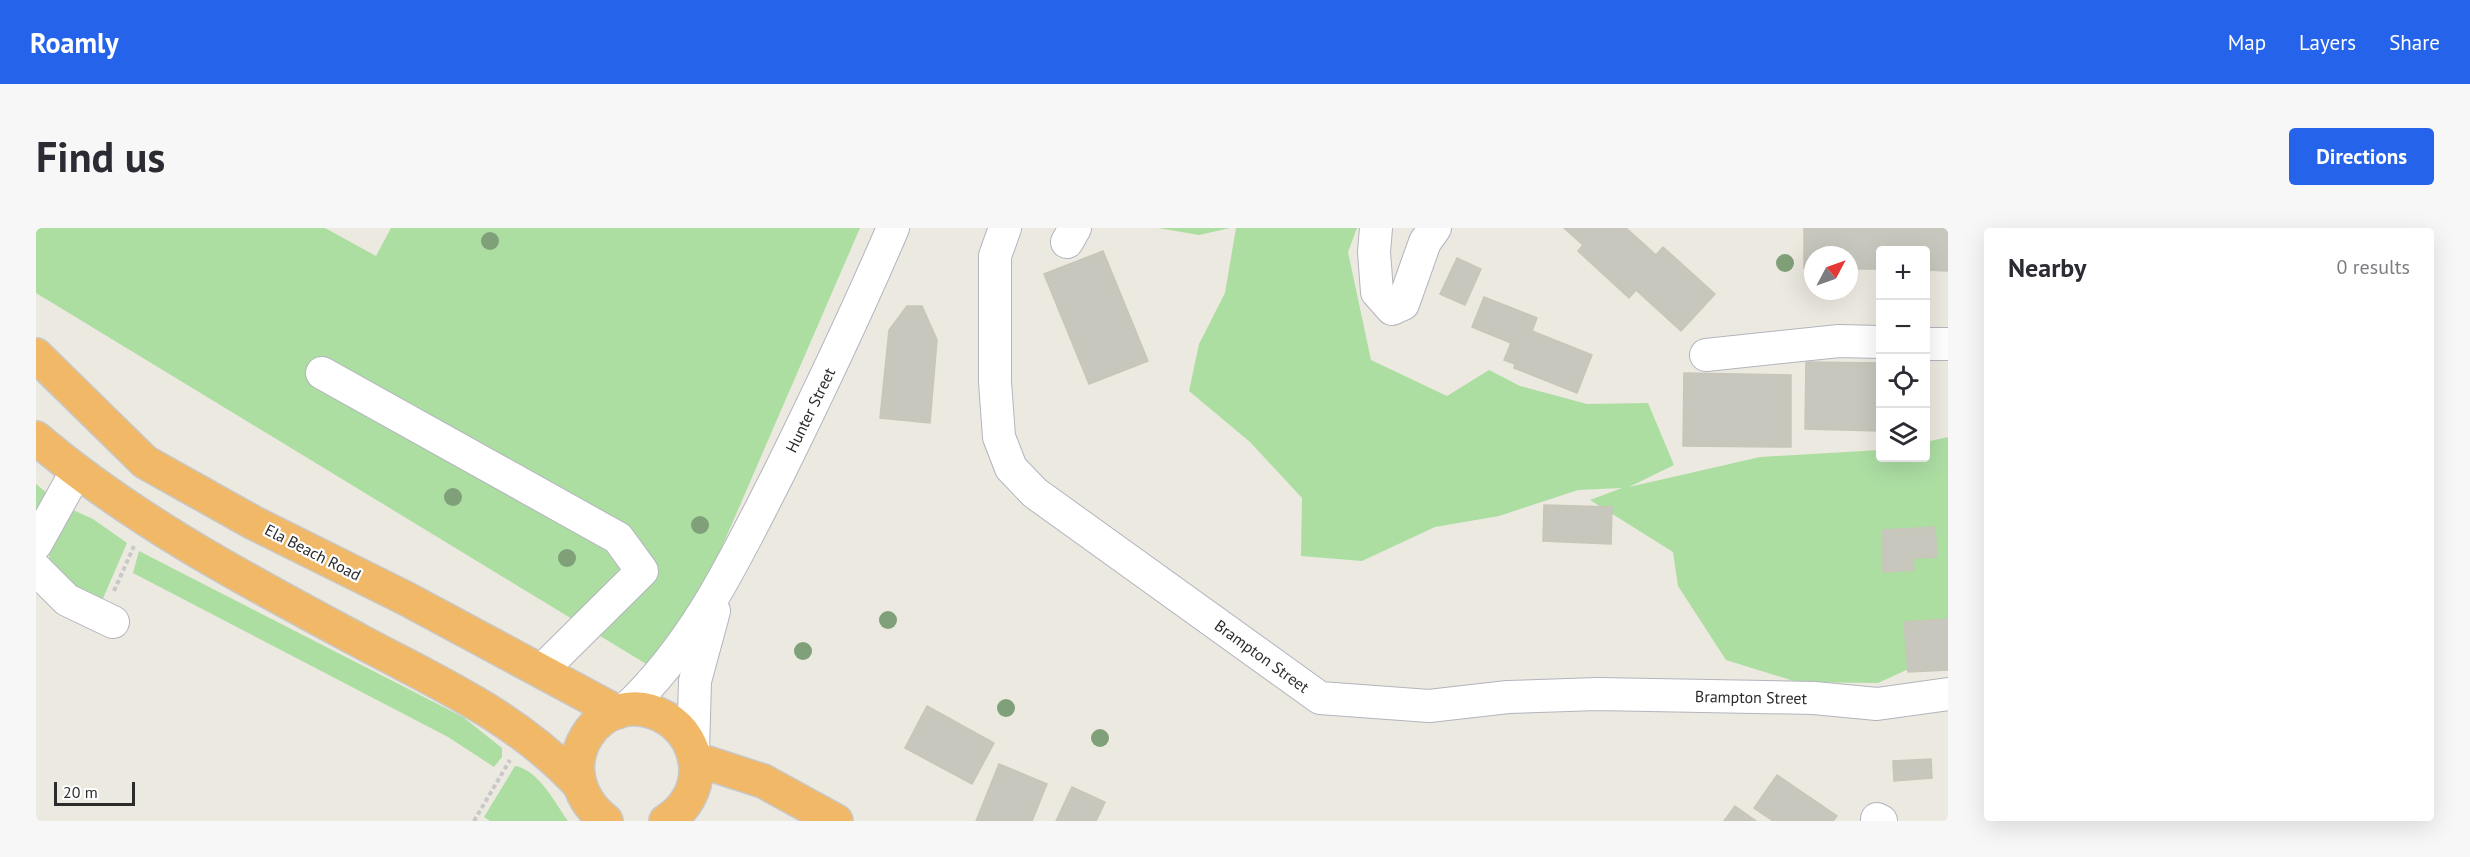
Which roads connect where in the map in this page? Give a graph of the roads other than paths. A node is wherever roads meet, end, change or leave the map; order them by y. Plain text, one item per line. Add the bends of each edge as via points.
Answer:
1 (893, 228) edge
2 (1005, 228) edge
3 (1376, 228) edge
4 (1435, 228) edge
5 (1876, 342) edge
6 (1930, 344) edge
7 (1948, 344) edge
8 (36, 355) edge
9 (1706, 355) dead end
10 (322, 373) dead end
11 (36, 438) edge
12 (76, 472) junction
13 (36, 544) edge
14 (36, 569) edge
15 (720, 590) junction
16 (111, 611) road end
17 (541, 671) junction
18 (1948, 694) edge
19 (621, 711) junction
20 (694, 755) junction
21 (578, 783) junction
22 (606, 821) edge
23 (666, 821) edge
24 (836, 821) edge

1 - 15 street, Hunter Street via 823,385
2 - 18 street, Brampton Street via 995,256 995,382 999,437 1011,468 1035,493 1320,698 1429,706 1508,697 1598,694 1814,698 1877,704
3 - 4 street via 1377,292 1392,309 1403,304 1425,242
5 - 9 street via 1839,341
6 - 7 street
8 - 17 highway, Ela Beach Road via 145,462 254,523
10 - 17 street via 618,538 642,571
11 - 12 highway
12 - 13 street
12 - 21 highway via 211,561 500,716 551,754
14 - 16 street via 67,600
15 - 19 street, Hunter Street via 662,674
15 - 20 street, Hunter Street via 695,681
17 - 19 highway, Ela Beach Road
19 - 20 highway via 642,710 666,718 686,736
19 - 21 highway via 589,732 576,765
20 - 23 highway via 694,787 679,811
20 - 24 highway via 763,781
21 - 22 highway via 584,798

